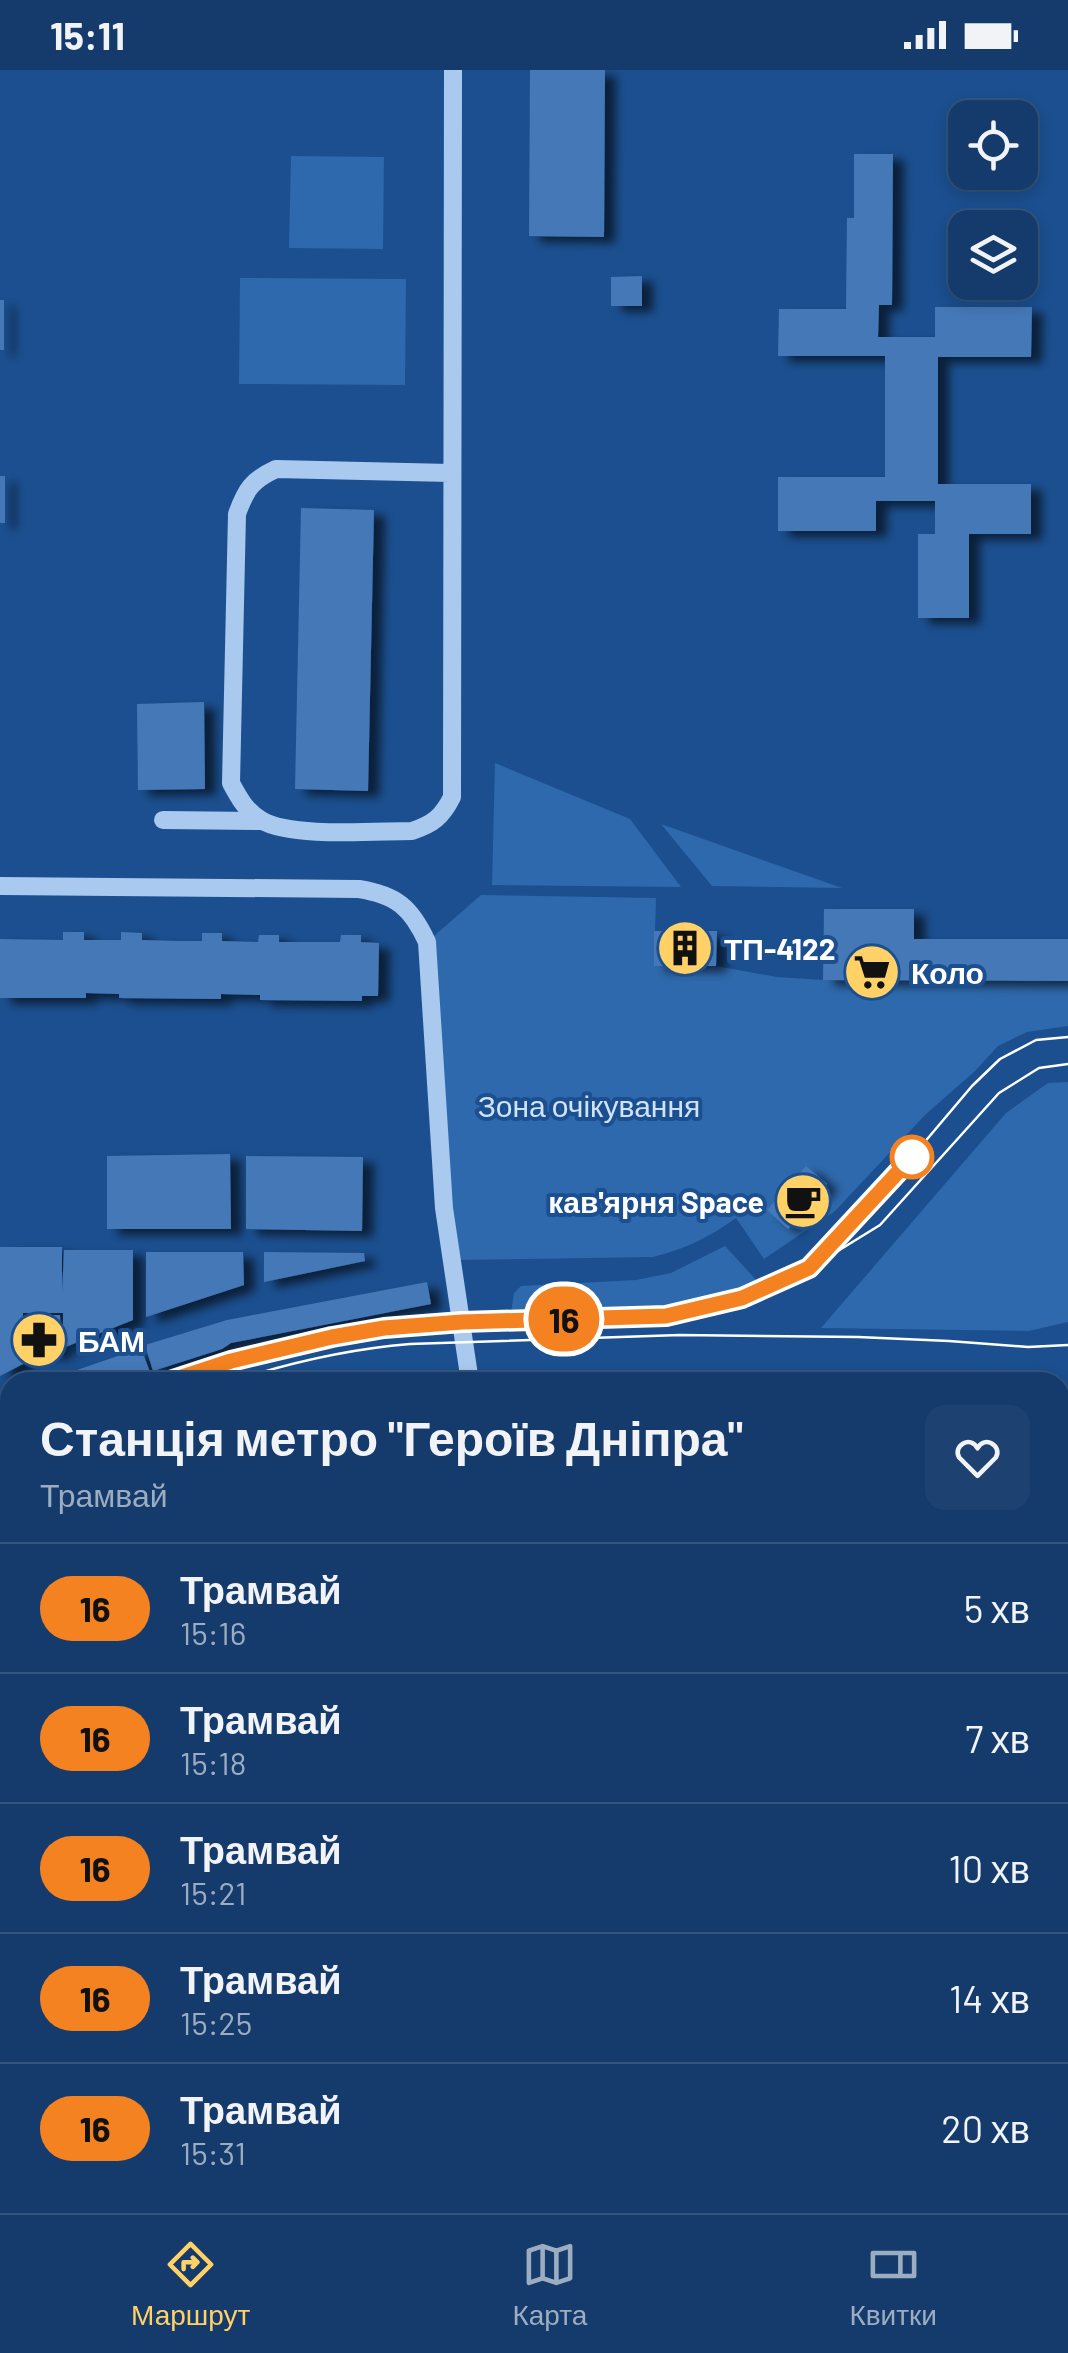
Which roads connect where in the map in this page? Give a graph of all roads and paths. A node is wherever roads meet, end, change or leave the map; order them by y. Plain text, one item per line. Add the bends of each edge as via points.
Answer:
1 (452, 70) edge
2 (450, 473) junction
3 (163, 820) dead end
4 (262, 821) junction
5 (0, 886) edge
6 (469, 1372) edge

1 - 2 lane
2 - 4 lane via 453,749 452,797 444,812 412,831 288,830
2 - 4 lane via 276,469 244,493 237,514 232,783
3 - 4 lane
5 - 6 lane via 359,890 402,904 426,942 444,1208

